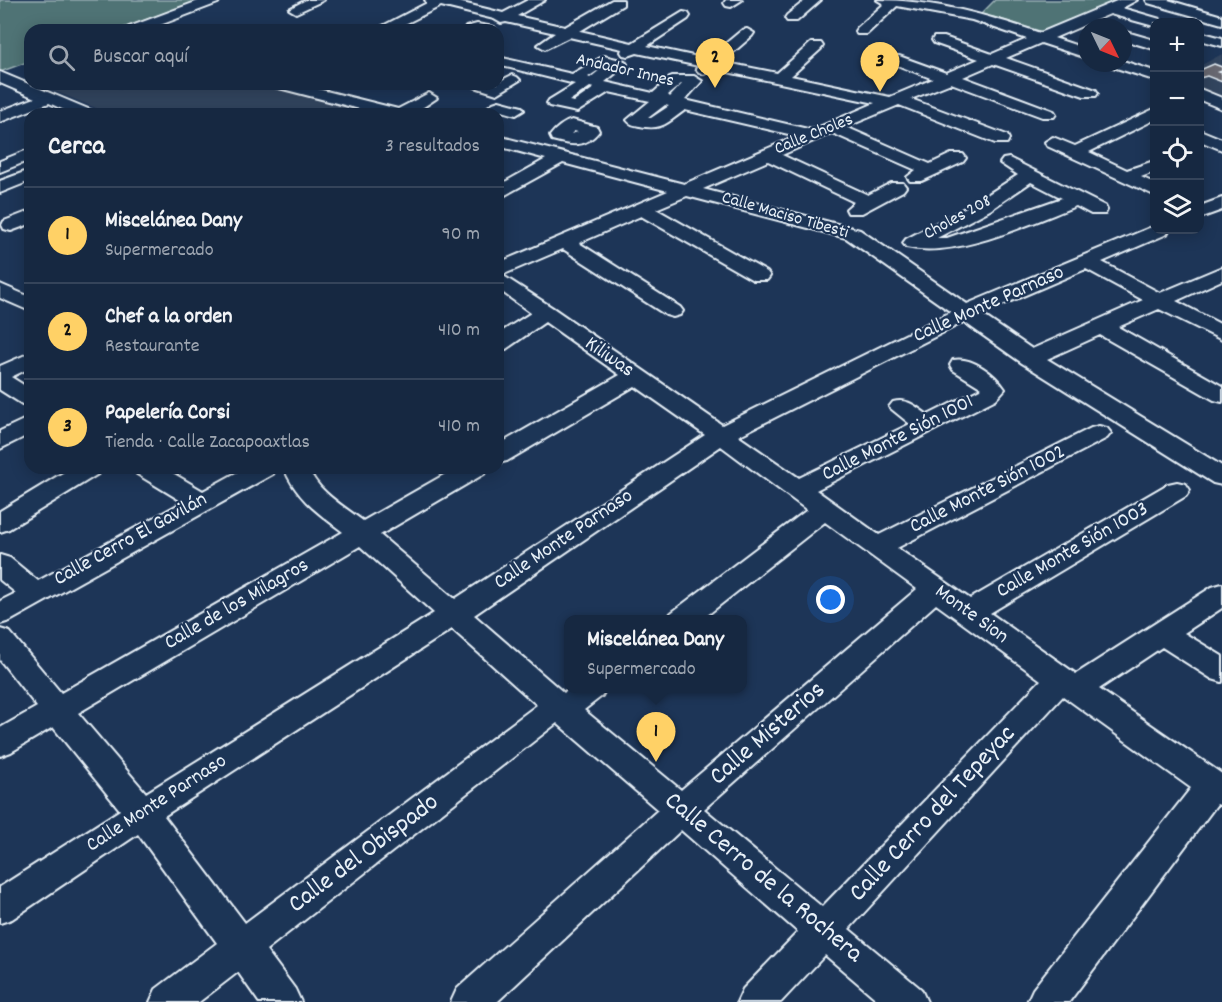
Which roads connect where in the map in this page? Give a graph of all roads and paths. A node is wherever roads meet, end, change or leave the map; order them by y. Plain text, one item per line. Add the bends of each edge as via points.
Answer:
1 (213, 0) edge
2 (317, 0) edge
3 (538, 0) edge
4 (814, 0) edge
5 (1130, 0) edge
6 (1153, 0) edge
7 (438, 1) edge
8 (889, 1) edge
9 (618, 2) dead end
10 (913, 2) edge
11 (296, 9) dead end
12 (1109, 9) junction
13 (683, 16) dead end
14 (506, 17) junction
15 (792, 18) dead end
16 (1089, 18) edge
17 (1222, 20) edge
18 (1150, 21) edge
19 (1078, 23) edge
20 (150, 24) edge
21 (394, 24) edge
22 (493, 24) edge
23 (567, 31) junction
24 (862, 31) dead end
25 (747, 33) dead end
26 (1204, 37) edge
27 (1132, 38) edge
28 (1042, 39) junction
29 (939, 40) dead end
30 (1222, 42) edge
31 (1150, 43) edge
32 (816, 46) dead end
33 (635, 48) junction
34 (1078, 51) edge
35 (523, 56) junction
36 (995, 58) junction
37 (894, 59) dead end
38 (504, 60) edge
39 (712, 63) junction
40 (1132, 69) edge
41 (21, 71) dead end
42 (504, 74) edge
43 (1150, 74) edge
44 (1, 78) edge
45 (504, 78) edge
46 (780, 78) junction
47 (946, 80) junction
48 (590, 83) junction
49 (504, 85) edge
50 (302, 90) edge
51 (346, 90) edge
52 (1090, 93) dead end
53 (439, 95) dead end
54 (1204, 96) edge
55 (332, 98) junction
56 (669, 101) junction
57 (893, 102) junction
58 (1222, 104) edge
59 (1133, 105) dead end
60 (50, 106) edge
61 (72, 108) edge
62 (374, 108) edge
63 (412, 108) edge
64 (496, 108) edge
65 (24, 112) edge
66 (1150, 112) edge
67 (1150, 116) edge
68 (0, 117) edge
69 (504, 118) edge
70 (24, 125) edge
71 (840, 125) junction
72 (0, 134) edge
73 (813, 135) junction
74 (1204, 137) edge
75 (568, 139) dead end
76 (1053, 142) dead end
77 (504, 143) edge
78 (1219, 144) edge
79 (784, 147) junction
80 (1204, 148) edge
81 (1076, 152) junction
82 (767, 154) junction
83 (553, 156) junction
84 (24, 157) edge
85 (1009, 163) dead end
86 (0, 167) edge
87 (1150, 168) edge
88 (1031, 174) junction
89 (1126, 177) junction
90 (24, 178) edge
91 (0, 188) edge
92 (1150, 188) edge
93 (685, 189) junction
94 (504, 190) edge
95 (890, 190) junction
96 (1077, 199) junction
97 (1222, 203) edge
98 (642, 209) junction
99 (1098, 210) dead end
100 (852, 211) dead end
101 (1204, 211) edge
102 (24, 220) edge
103 (11, 225) dead end
104 (1150, 234) edge
105 (563, 241) junction
106 (913, 243) junction
107 (881, 253) junction
108 (1086, 261) junction
109 (504, 267) edge
110 (760, 276) dead end
111 (1220, 276) edge
112 (504, 284) edge
113 (0, 290) edge
114 (1162, 301) junction
115 (24, 302) edge
116 (673, 311) dead end
117 (546, 312) junction
118 (965, 313) junction
119 (1102, 327) junction
120 (1222, 334) edge
121 (504, 340) edge
122 (1030, 358) junction
123 (24, 363) edge
124 (961, 365) dead end
125 (0, 374) edge
126 (635, 376) junction
127 (0, 380) edge
128 (1220, 390) edge
129 (24, 395) edge
130 (901, 407) dead end
131 (927, 425) junction
132 (24, 427) edge
133 (1099, 433) dead end
134 (721, 435) junction
135 (0, 441) edge
136 (504, 452) edge
137 (79, 474) edge
138 (156, 474) edge
139 (253, 474) edge
140 (299, 474) edge
141 (465, 474) edge
142 (1222, 477) edge
143 (796, 489) junction
144 (1177, 490) dead end
145 (201, 501) junction
146 (824, 510) junction
147 (0, 524) edge
148 (362, 533) junction
149 (877, 547) junction
150 (0, 565) edge
151 (935, 590) junction
152 (35, 593) junction
153 (1222, 594) edge
154 (968, 613) junction
155 (0, 614) edge
156 (454, 614) junction
157 (688, 615) edge
158 (1162, 633) junction
159 (0, 640) edge
160 (1222, 671) edge
161 (1068, 684) junction
162 (584, 693) edge
163 (561, 708) junction
164 (58, 709) junction
165 (0, 743) edge
166 (1218, 789) edge
167 (682, 809) junction
168 (142, 813) junction
169 (0, 907) edge
170 (824, 930) junction
171 (243, 948) junction
172 (169, 1002) edge
173 (282, 1002) edge
174 (470, 1002) edge
175 (756, 1002) edge
176 (908, 1002) edge
177 (1046, 1002) edge

1 - 20 street
2 - 11 street
3 - 14 street
4 - 15 street
5 - 12 street, Calle Choles
6 - 17 street
7 - 14 street
7 - 21 street
8 - 10 street
8 - 24 street
9 - 23 street
10 - 28 street via 979,12
12 - 16 street, Calle Choles
12 - 18 street
13 - 33 street
14 - 22 street
14 - 23 street
19 - 28 street, Calle Choles
23 - 33 street
23 - 35 street via 544,45 554,48 538,57
25 - 39 street
26 - 30 street
27 - 31 street
28 - 34 street
28 - 36 street, Calle Choles
29 - 36 street
32 - 46 street
33 - 39 street
33 - 48 street via 612,62 602,61
35 - 38 street, Andador Innes
35 - 42 street
35 - 48 street, Andador Innes
36 - 47 street, Calle Choles
36 - 52 street
37 - 47 street
39 - 46 street
39 - 56 street via 690,79 677,79
40 - 43 street
41 - 44 street
44 - 60 street
45 - 49 street via 512,80
46 - 57 street
47 - 57 street, Calle Choles
47 - 57 street via 1019,129
48 - 56 street, Andador Innes
50 - 55 street
51 - 55 street
53 - 63 street
54 - 58 street
55 - 62 street
56 - 73 street, Andador Innes
57 - 71 street, Calle Choles
59 - 66 street
60 - 61 street
64 - 69 street via 516,110
65 - 68 street
67 - 81 street
70 - 72 street
71 - 73 street, Calle Choles
71 - 95 street via 944,164
73 - 79 street, Calle Choles
74 - 78 street
75 - 83 street
76 - 81 street
77 - 83 street, Calle Maciso Tibesti
78 - 80 street
79 - 82 street, Calle Choles
79 - 95 street
81 - 89 street
82 - 93 street, Calle Choles
82 - 95 street
83 - 93 street, Calle Maciso Tibesti
83 - 94 street
84 - 86 street
85 - 88 street
87 - 89 street
88 - 96 street
88 - 106 street, Choles 208 via 983,206
89 - 92 street
90 - 91 street
93 - 98 street, Calle Choles
93 - 107 street, Calle Maciso Tibesti via 847,232
95 - 100 street
96 - 99 street
96 - 106 street via 948,244
97 - 101 street
98 - 105 street, Calle Choles
98 - 110 street
102 - 103 street
104 - 108 street, Calle Monte Parnaso
105 - 109 street, Calle Choles
105 - 116 street
106 - 107 street, Choles 208
107 - 118 street, Calle Maciso Tibesti
108 - 114 street
108 - 118 street, Calle Monte Parnaso
111 - 114 street
112 - 117 street, Kiliwas
113 - 115 street
114 - 119 street
114 - 120 street
117 - 121 street
117 - 126 street, Kiliwas
118 - 122 street, Calle Maciso Tibesti
118 - 134 street, Calle Monte Parnaso
119 - 122 street
119 - 128 street
122 - 142 street, Calle Maciso Tibesti
123 - 125 street
124 - 131 street, Calle Monte Sión 1001 via 994,388
126 - 134 street, Kiliwas
126 - 136 street
127 - 129 street
130 - 131 street
131 - 143 street, Calle Monte Sión 1001
132 - 135 street
133 - 149 street, Calle Monte Sión 1002
134 - 143 street, Monte Sion
134 - 156 street, Calle Monte Parnaso
137 - 147 street
138 - 145 street
139 - 145 street, Calle Cerro El Gavilán
140 - 148 street, Calle Cerro de la Rochera via 314,497
141 - 148 street, Calle de los Milagros
143 - 146 street, Monte Sion
144 - 154 street, Calle Monte Sión 1003
145 - 152 street, Calle Cerro El Gavilán
146 - 149 street, Monte Sion
146 - 157 street
148 - 156 street, Calle Cerro de la Rochera
148 - 164 street, Calle de los Milagros
149 - 151 street, Monte Sion
150 - 152 street
151 - 154 street, Monte Sion
151 - 167 street, Calle Misterios
152 - 155 street, Calle Cerro El Gavilán
153 - 158 street, Calle Cerro del Tepeyac
154 - 161 street, Monte Sion
156 - 163 street, Calle Cerro de la Rochera
156 - 168 street, Calle Monte Parnaso
158 - 160 street
158 - 161 street, Calle Cerro del Tepeyac
159 - 164 street
161 - 166 street, Monte Sion
161 - 170 street, Calle Cerro del Tepeyac
162 - 163 street, Calle del Obispado
163 - 167 street, Calle Cerro de la Rochera
163 - 171 street, Calle del Obispado
164 - 165 street, Calle de los Milagros
164 - 168 street
166 - 177 street
167 - 170 street, Calle Cerro de la Rochera
167 - 174 street, Calle Misterios
168 - 169 street, Calle Monte Parnaso
168 - 171 street
170 - 175 street, Calle Cerro del Tepeyac
170 - 176 street, Calle Cerro de la Rochera
171 - 172 street, Calle del Obispado
171 - 173 street

